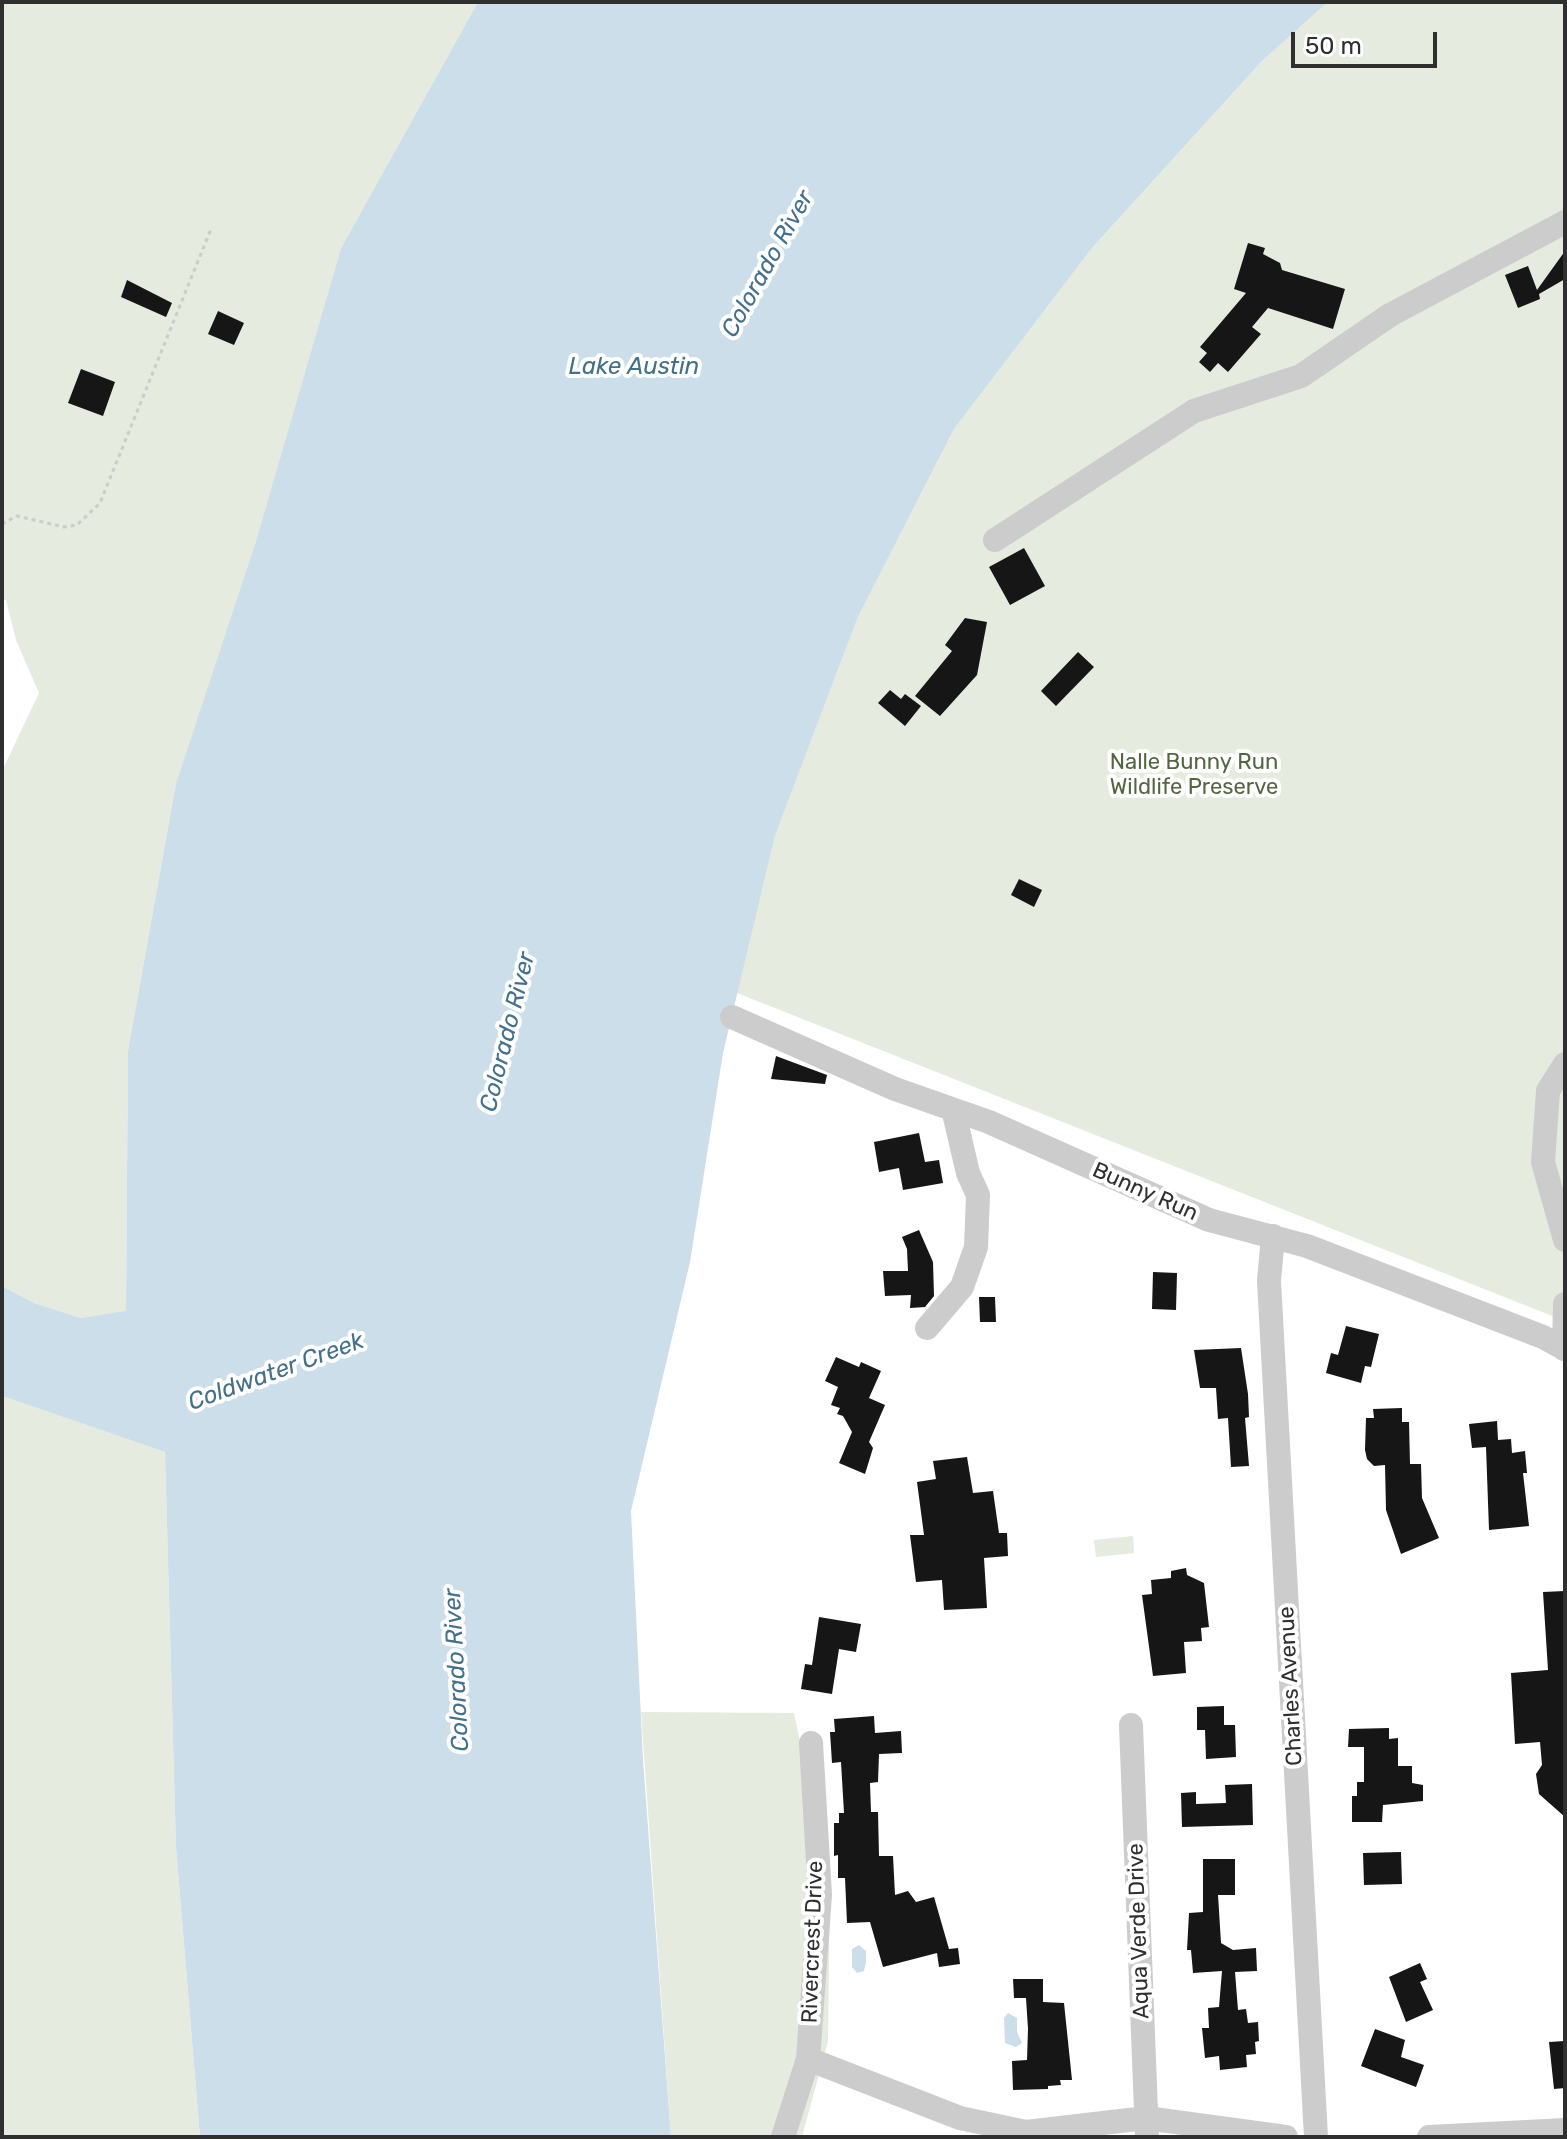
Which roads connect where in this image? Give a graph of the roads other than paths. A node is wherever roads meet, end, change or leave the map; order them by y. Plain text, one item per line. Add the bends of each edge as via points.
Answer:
1 (1565, 222) edge
2 (995, 540) dead end
3 (732, 1017) dead end
4 (1565, 1064) edge
5 (954, 1113) junction
6 (1273, 1236) junction
7 (1565, 1240) edge
8 (1565, 1304) edge
9 (927, 1328) dead end
10 (1565, 1349) edge
11 (1131, 1725) dead end
12 (811, 1743) dead end
13 (808, 2059) junction
14 (1147, 2127) edge
15 (1565, 2130) edge
16 (783, 2137) edge
17 (1286, 2137) edge
18 (1316, 2137) edge
19 (1429, 2137) edge

1 - 2 street via 1390,315 1301,376 1194,411
3 - 5 street, Bunny Run
4 - 7 street via 1548,1091 1543,1162
5 - 6 street, Bunny Run via 989,1122 1209,1220
5 - 9 street via 978,1195 976,1247 962,1287
6 - 10 street, Bunny Run
6 - 18 street, Charles Avenue via 1269,1281
8 - 10 street
11 - 14 street, Aqua Verde Drive
12 - 13 street, Rivercrest Drive via 820,1895
13 - 14 street via 960,2118 1026,2132
13 - 16 street, Rivercrest Drive
14 - 17 street
15 - 19 street

